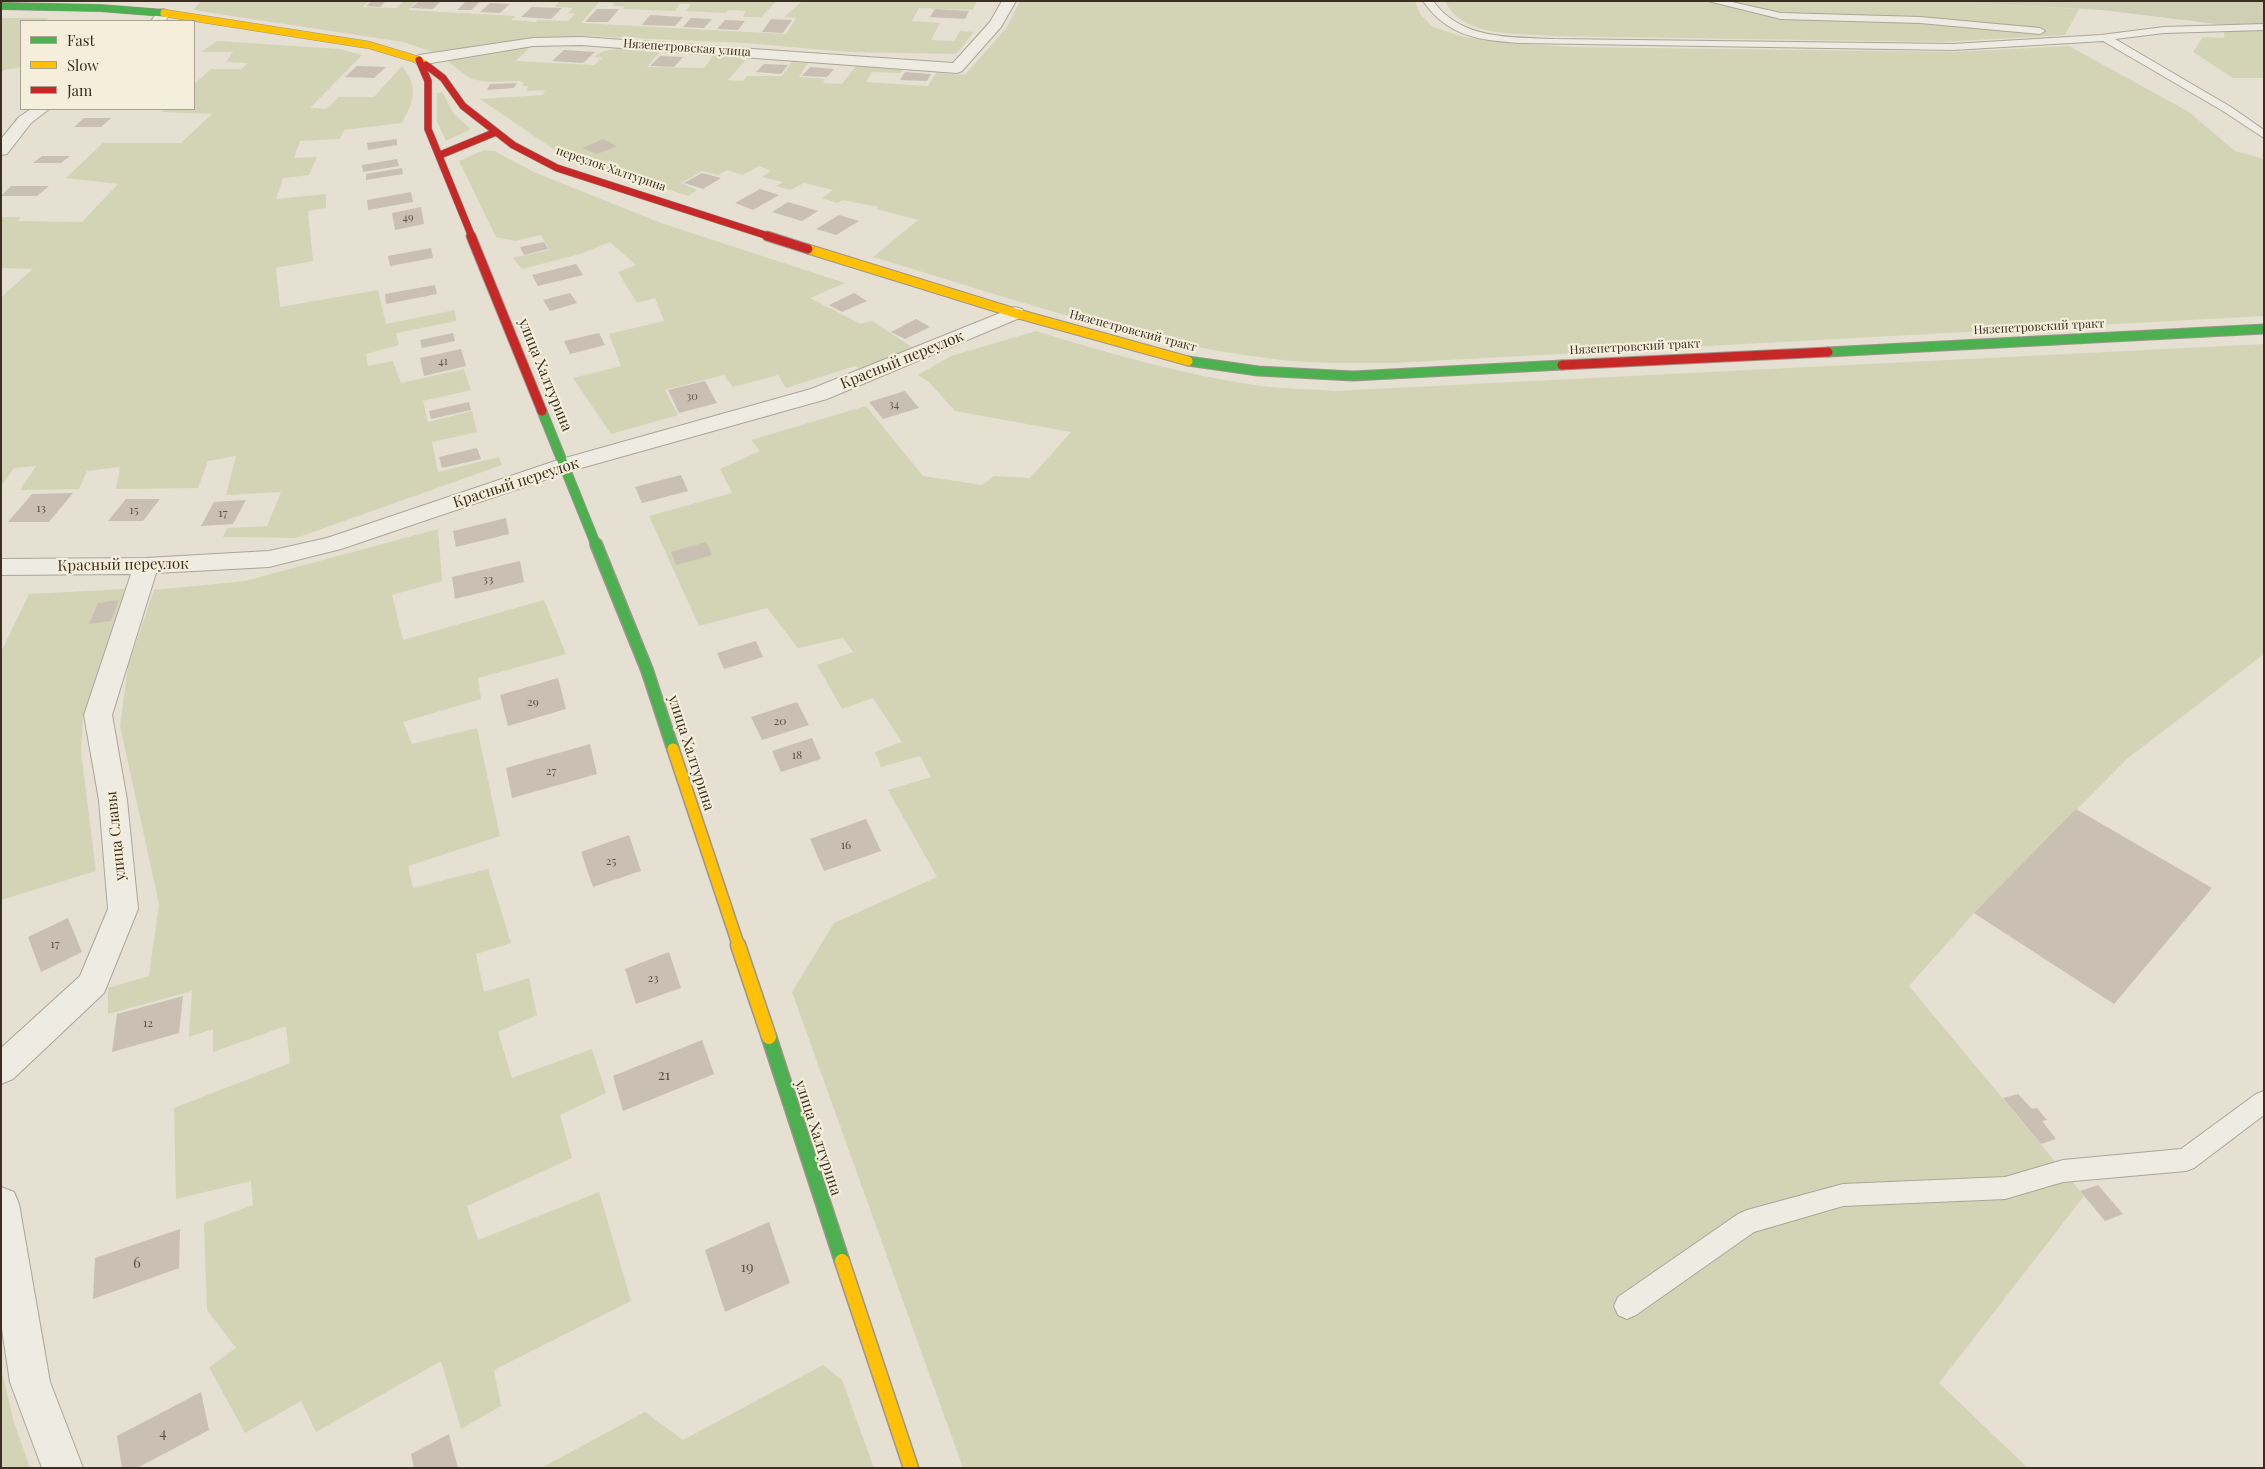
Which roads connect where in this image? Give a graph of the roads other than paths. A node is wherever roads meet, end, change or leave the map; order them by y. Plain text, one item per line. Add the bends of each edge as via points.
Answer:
1 (1009, 1) edge
2 (1428, 1) edge
3 (1713, 1) edge
4 (177, 3) dead end
5 (1, 6) edge
6 (161, 17) edge
7 (183, 20) edge
8 (195, 22) edge
9 (2264, 27) edge
10 (2105, 38) junction
11 (419, 60) junction
12 (40, 110) edge
13 (496, 132) junction
14 (2264, 135) edge
15 (1, 150) edge
16 (440, 155) junction
17 (1014, 313) junction
18 (2264, 329) edge
19 (566, 466) junction
20 (146, 566) junction
21 (1, 567) edge
22 (1, 1069) edge
23 (2264, 1101) edge
24 (1, 1204) edge
25 (1627, 1306) dead end
26 (63, 1468) edge
27 (911, 1468) edge

1 - 11 street, Нязепетровская улица via 996,24 957,68 581,40 534,42
2 - 10 lane via 1442,22 1463,31 1554,42 1953,47
3 - 10 lane via 1781,16 1920,20
4 - 6 main road
5 - 6 main road via 100,8
6 - 7 main road, переулок Халтурина
8 - 11 main road, переулок Халтурина via 369,45
9 - 10 lane via 2164,30
10 - 14 lane via 2227,109
11 - 13 main road, переулок Халтурина via 443,78 463,106
11 - 16 main road, улица Халтурина via 428,81 428,130
12 - 15 street via 26,120
13 - 16 main road
13 - 17 main road, переулок Халтурина via 513,145 557,168
16 - 19 main road, улица Халтурина
17 - 18 main road, Нязепетровский тракт via 1187,361 1258,371 1353,376
17 - 19 street, Красный переулок via 819,394
19 - 20 street, Красный переулок via 324,546 269,559
19 - 27 main road, улица Халтурина via 647,670
20 - 21 street, Красный переулок
20 - 22 street, улица Славы via 98,715 113,800 123,909 93,984
23 - 25 lane via 2186,1160 2063,1171 2005,1188 1843,1195 1747,1222
24 - 26 street via 30,1382

